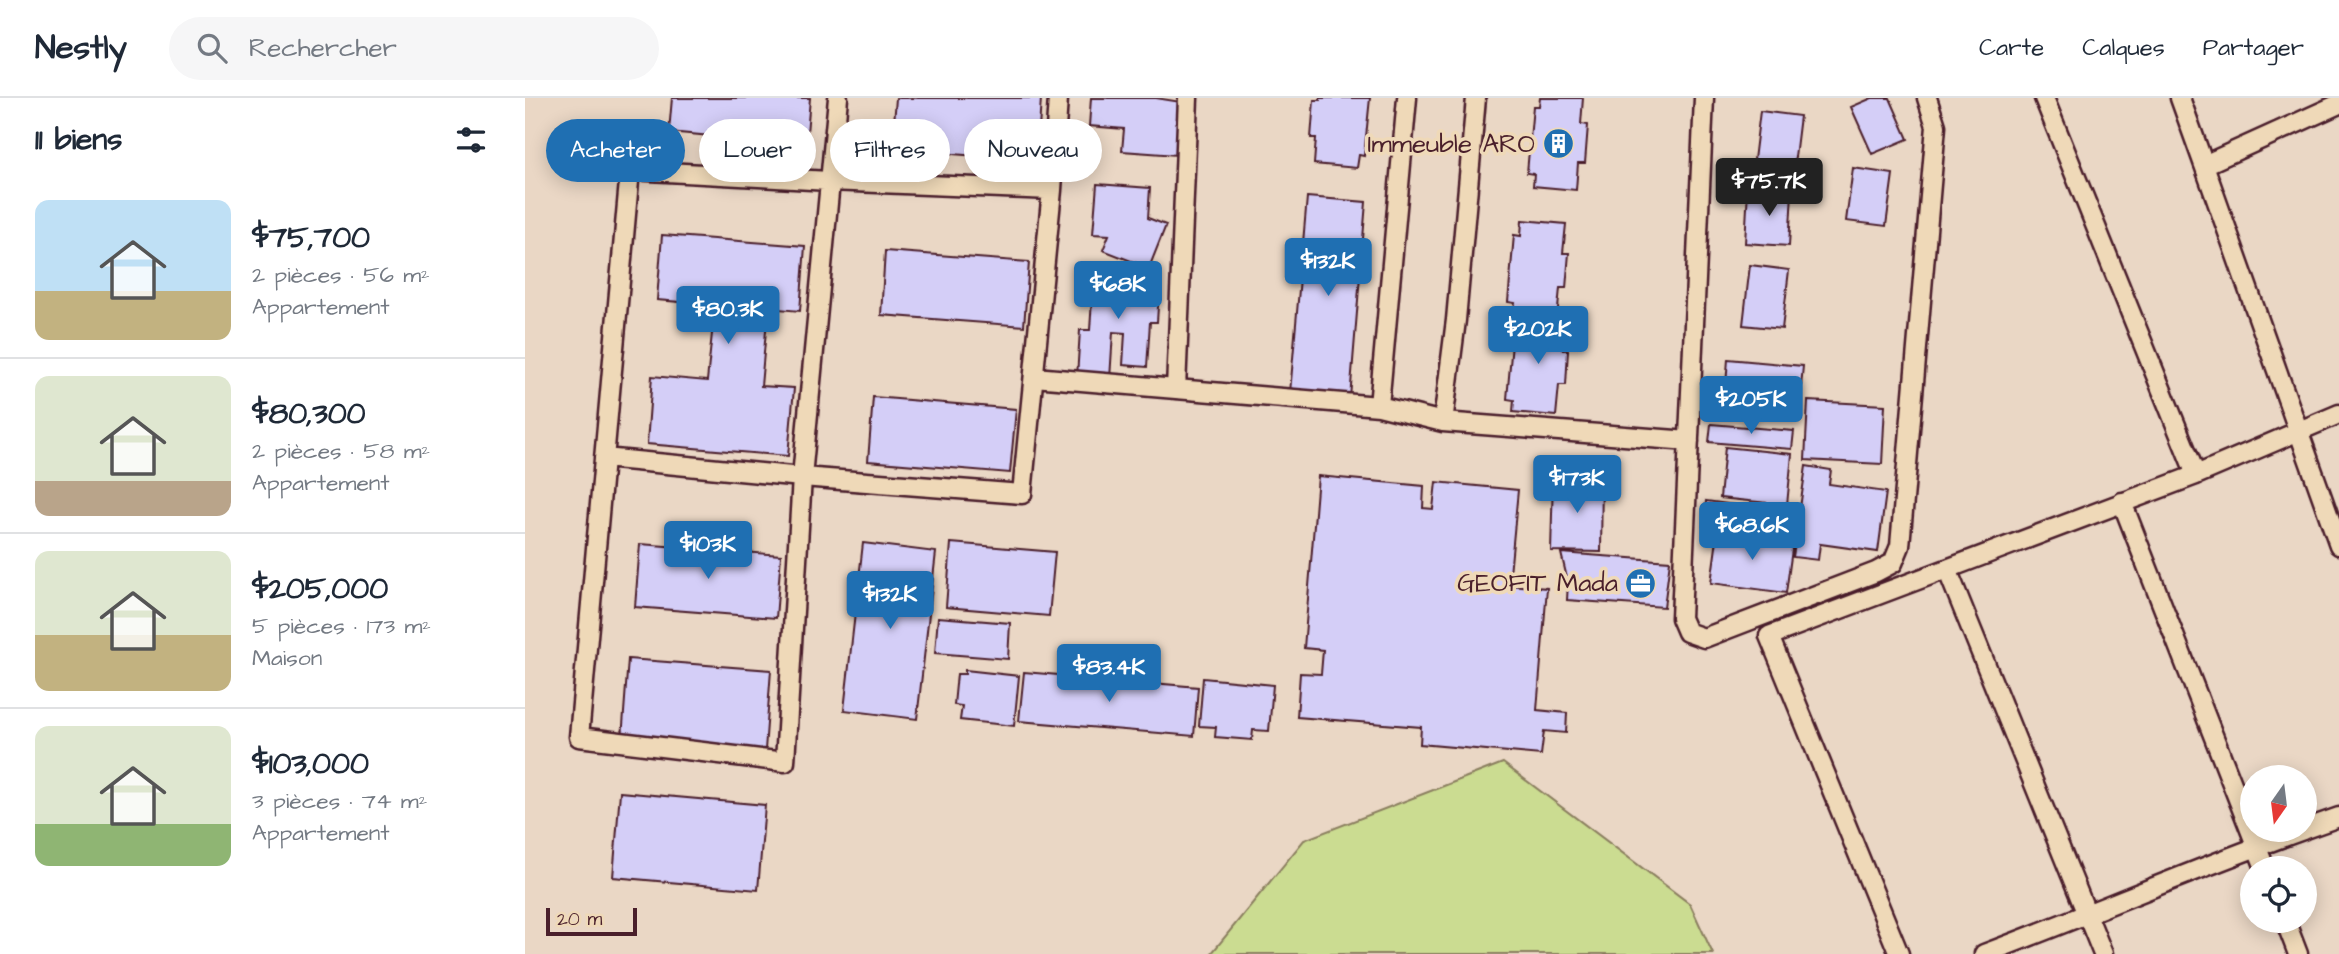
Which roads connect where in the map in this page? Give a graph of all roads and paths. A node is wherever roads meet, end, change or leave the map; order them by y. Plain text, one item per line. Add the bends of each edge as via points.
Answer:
1 (838, 98) edge
2 (1058, 98) edge
3 (1188, 98) edge
4 (1407, 98) edge
5 (1476, 98) edge
6 (1703, 98) edge
7 (1927, 98) edge
8 (2044, 98) edge
9 (2180, 98) edge
10 (2339, 104) edge
11 (2204, 165) junction
12 (829, 181) junction
13 (1052, 190) junction
14 (1034, 377) junction
15 (1176, 389) junction
16 (1380, 406) junction
17 (2339, 414) edge
18 (1443, 422) junction
19 (2297, 431) junction
20 (1689, 441) junction
21 (604, 458) junction
22 (2196, 475) junction
23 (802, 477) junction
24 (2122, 502) junction
25 (2339, 545) edge
26 (1947, 569) junction
27 (2339, 817) edge
28 (2317, 825) edge
29 (2267, 842) edge
30 (2256, 846) junction
31 (2260, 856) edge
32 (2087, 915) junction
33 (2290, 933) edge
34 (1899, 954) edge
35 (1984, 954) edge
36 (2103, 954) edge
37 (2298, 954) edge

1 - 12 lane
2 - 13 lane
3 - 15 lane
4 - 16 lane
5 - 18 lane
6 - 20 lane
7 - 20 lane via 1936,126 1899,546 1893,563 1704,638 1688,632 1681,618
8 - 22 lane
9 - 11 lane
10 - 11 lane
11 - 19 lane
12 - 13 lane
12 - 21 lane via 630,170
12 - 23 lane
13 - 14 lane
14 - 15 lane
14 - 23 lane via 1022,494
15 - 16 lane
16 - 18 lane
17 - 19 lane
18 - 20 lane
19 - 22 lane
19 - 25 lane
21 - 23 lane
21 - 23 lane via 579,737 785,762
22 - 24 lane
24 - 26 lane
24 - 30 lane
26 - 32 lane
26 - 34 lane via 1769,636
27 - 28 lane
29 - 30 lane
30 - 31 lane
30 - 32 lane
32 - 35 lane
32 - 36 lane
33 - 37 lane

